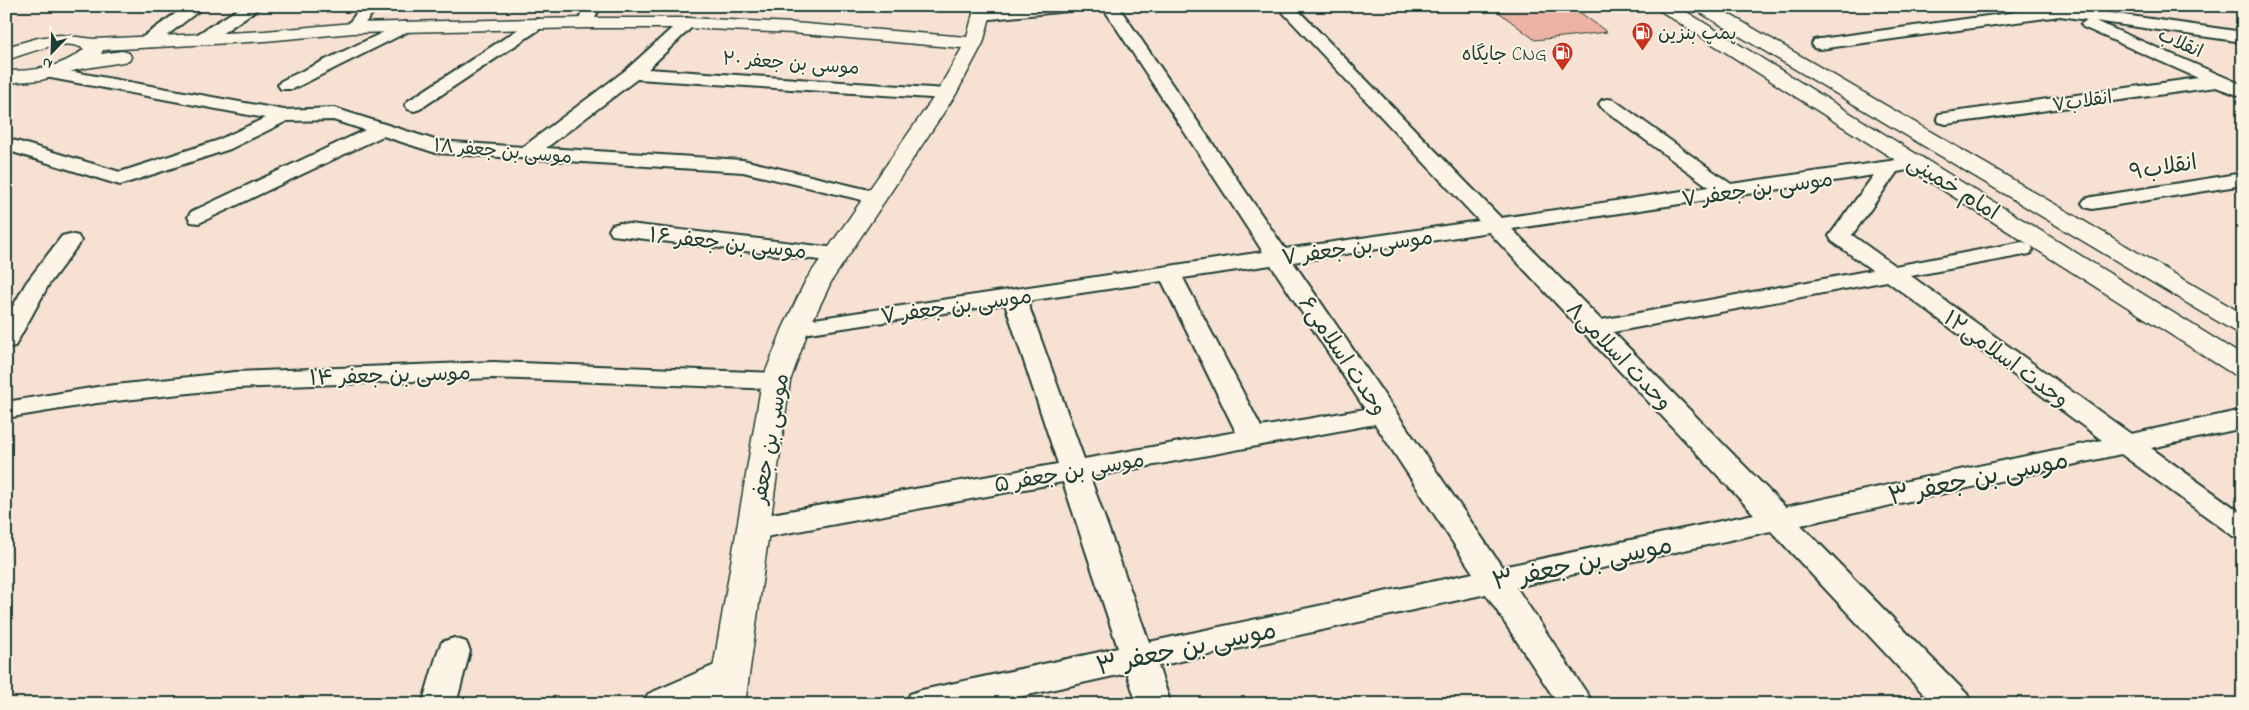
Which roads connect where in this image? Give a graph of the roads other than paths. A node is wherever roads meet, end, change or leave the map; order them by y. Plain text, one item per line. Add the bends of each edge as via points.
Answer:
1 (198, 6) edge
2 (254, 6) edge
3 (370, 6) edge
4 (592, 6) edge
5 (1068, 6) edge
6 (1110, 6) edge
7 (1285, 6) edge
8 (1665, 6) edge
9 (1702, 6) edge
10 (984, 9) edge
11 (2054, 9) edge
12 (586, 23) junction
13 (687, 23) junction
14 (537, 24) junction
15 (405, 27) junction
16 (352, 28) junction
17 (265, 36) junction
18 (2243, 37) edge
19 (6, 39) edge
20 (202, 40) junction
21 (146, 43) junction
22 (974, 43) junction
23 (1820, 44) dead end
24 (36, 45) junction
25 (93, 45) junction
26 (6, 54) edge
27 (75, 64) junction
28 (46, 72) junction
29 (632, 73) junction
30 (10, 79) edge
31 (2218, 81) junction
32 (287, 85) dead end
33 (2243, 92) edge
34 (946, 94) junction
35 (1608, 104) dead end
36 (414, 105) dead end
37 (284, 116) junction
38 (1946, 118) dead end
39 (381, 130) junction
40 (6, 144) edge
41 (527, 153) junction
42 (1917, 163) junction
43 (1889, 168) junction
44 (2243, 179) edge
45 (1728, 192) junction
46 (875, 197) junction
47 (2092, 203) dead end
48 (199, 217) dead end
49 (2064, 220) junction
50 (1496, 226) junction
51 (620, 230) dead end
52 (2020, 238) junction
53 (70, 241) dead end
54 (836, 254) junction
55 (1279, 258) junction
56 (2148, 268) junction
57 (1891, 273) junction
58 (1170, 274) junction
59 (2100, 278) junction
60 (1014, 296) junction
61 (2243, 325) edge
62 (796, 328) junction
63 (1594, 328) junction
64 (6, 341) edge
65 (2243, 368) edge
66 (776, 381) junction
67 (6, 410) edge
68 (1384, 414) junction
69 (2243, 419) edge
70 (1253, 438) junction
71 (2127, 445) junction
72 (1074, 470) junction
73 (1778, 520) junction
74 (754, 528) junction
75 (2243, 529) edge
76 (1496, 581) junction
77 (454, 651) dead end
78 (1138, 656) junction
79 (731, 671) junction
80 (439, 704) edge
81 (660, 704) edge
82 (726, 704) edge
83 (922, 704) edge
84 (1154, 704) edge
85 (1577, 704) edge
86 (1955, 704) edge

1 - 21 street
2 - 20 street
3 - 16 street
4 - 12 street
5 - 10 street
6 - 55 street, وحدت اسلامی۶
7 - 50 street, وحدت اسلامی۸
8 - 42 street, امام خمینی
9 - 49 street, امام خمینی
10 - 22 street, موسی بن جعفر
11 - 18 street
11 - 23 street
11 - 31 street, انقلاب
12 - 13 street
12 - 14 street
13 - 22 street
13 - 29 street
14 - 15 street
14 - 36 street
15 - 16 street
15 - 32 street
16 - 17 street
17 - 20 street
17 - 27 street
19 - 24 street
20 - 21 street
21 - 25 street
22 - 34 street, موسی بن جعفر
24 - 25 street via 75,41
24 - 26 street
25 - 27 street via 94,51
27 - 28 street
28 - 30 street
28 - 37 street, موسی بن جعفر ۱۸
29 - 34 street, موسی بن جعفر ۲۰
29 - 41 street
31 - 33 street, انقلاب
31 - 38 street, انقلاب۷
34 - 46 street, موسی بن جعفر
35 - 45 street
37 - 39 street, موسی بن جعفر ۱۸ via 334,114
37 - 40 street via 223,145 120,179
39 - 41 street, موسی بن جعفر ۱۸ via 436,147
39 - 48 street
41 - 46 street, موسی بن جعفر ۱۸ via 743,166
42 - 43 street, موسی بن جعفر ۷
42 - 52 street, امام خمینی
43 - 45 street, موسی بن جعفر ۷
43 - 57 street, وحدت اسلامی۱۲ via 1840,236
44 - 47 street, انقلاب۹
45 - 50 street, موسی بن جعفر ۷
46 - 54 street, موسی بن جعفر
49 - 52 street via 2066,228 2057,232 2039,232
49 - 56 street, امام خمینی
50 - 55 street, موسی بن جعفر ۷
50 - 63 street, وحدت اسلامی۸
51 - 54 street, موسی بن جعفر ۱۶
52 - 57 street
52 - 59 street, امام خمینی
53 - 64 street via 38,283
54 - 62 street, موسی بن جعفر via 819,280
55 - 58 street, موسی بن جعفر ۷
55 - 68 street, وحدت اسلامی۶
56 - 59 street via 2112,266 2102,270
56 - 61 street, امام خمینی
57 - 63 street
57 - 71 street, وحدت اسلامی۱۲
58 - 60 street, موسی بن جعفر ۷
58 - 70 street
59 - 65 street, امام خمینی
60 - 62 street, موسی بن جعفر ۷
60 - 72 street
62 - 66 street, موسی بن جعفر
63 - 73 street, وحدت اسلامی۸
66 - 67 street, موسی بن جعفر ۱۴ via 493,370 244,379 98,395
66 - 74 street, موسی بن جعفر
68 - 70 street, موسی بن جعفر ۵
68 - 76 street, وحدت اسلامی۶
69 - 71 street, موسی بن جعفر ۳
70 - 72 street, موسی بن جعفر ۵
71 - 73 street, موسی بن جعفر ۳
71 - 75 street, وحدت اسلامی۱۲
72 - 74 street, موسی بن جعفر ۵
72 - 78 street
73 - 76 street, موسی بن جعفر ۳
73 - 86 street, وحدت اسلامی۸
74 - 79 street, موسی بن جعفر
76 - 78 street, موسی بن جعفر ۳
76 - 85 street, وحدت اسلامی۶
77 - 80 street
78 - 83 street, موسی بن جعفر ۳
78 - 84 street
79 - 81 street
79 - 82 street, موسی بن جعفر

